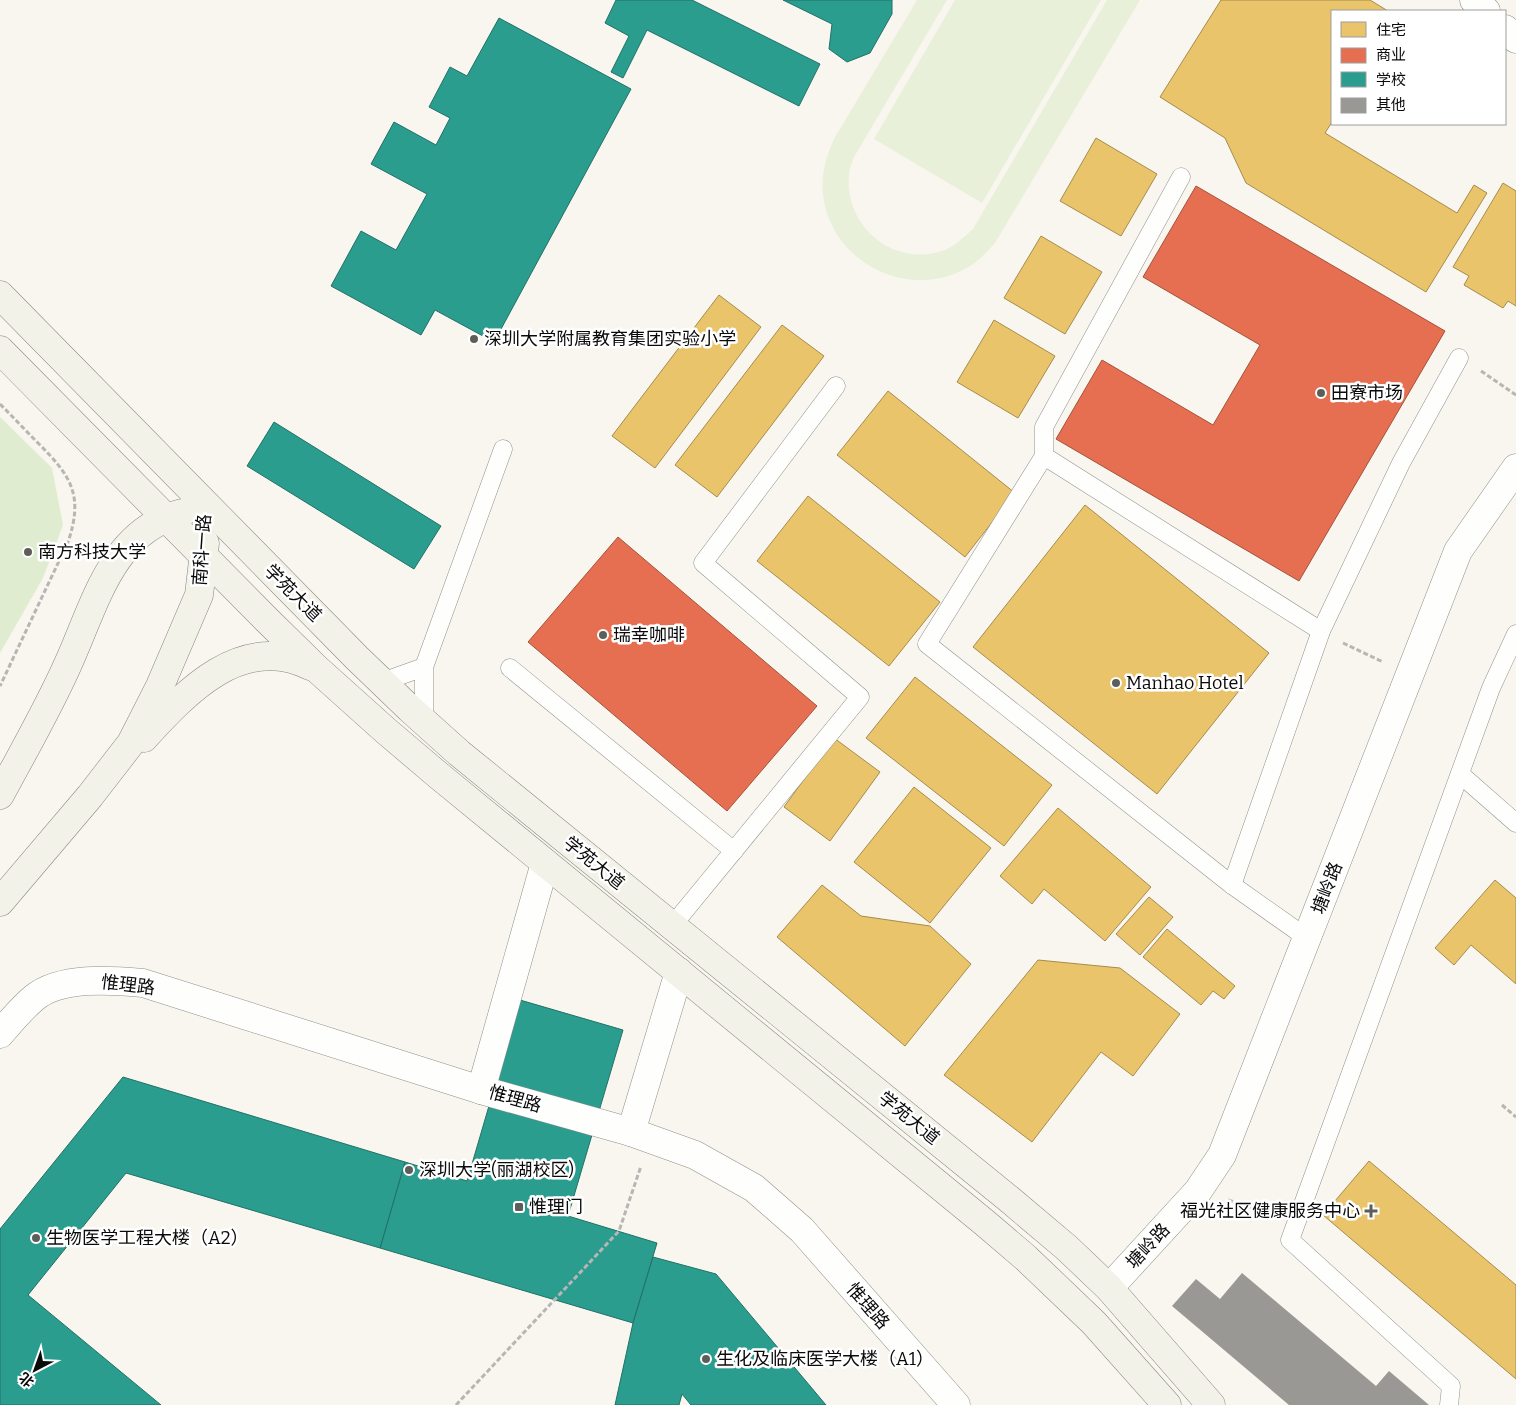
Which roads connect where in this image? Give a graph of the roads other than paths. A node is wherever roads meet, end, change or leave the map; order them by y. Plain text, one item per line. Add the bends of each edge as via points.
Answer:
1 (1474, 0) edge
2 (1485, 10) edge
3 (1506, 30) edge
4 (1516, 40) edge
5 (1181, 177) dead end
6 (0, 295) edge
7 (0, 350) edge
8 (1459, 358) dead end
9 (836, 386) dead end
10 (503, 449) dead end
11 (1044, 456) junction
12 (1516, 468) edge
13 (207, 506) junction
14 (165, 517) junction
15 (204, 557) junction
16 (1321, 631) junction
17 (1516, 634) edge
18 (424, 667) junction
19 (510, 668) dead end
20 (317, 669) junction
21 (382, 682) junction
22 (424, 722) junction
23 (1460, 774) junction
24 (0, 795) edge
25 (90, 796) junction
26 (1516, 823) edge
27 (734, 851) junction
28 (545, 863) junction
29 (1232, 885) junction
30 (0, 902) edge
31 (672, 926) junction
32 (1307, 938) junction
33 (679, 972) junction
34 (0, 1034) edge
35 (482, 1090) junction
36 (640, 1136) junction
37 (1108, 1288) junction
38 (956, 1405) edge
39 (1166, 1405) edge
40 (1211, 1405) edge
41 (1449, 1405) edge

1 - 2 street
3 - 4 street
5 - 11 lane via 1044,426
6 - 13 main road, 学苑大道
7 - 14 main road, 学苑大道
8 - 16 lane via 1401,463
9 - 27 lane via 703,563 860,697
10 - 18 lane
11 - 16 lane
11 - 29 lane via 927,644
12 - 32 street, 塘岭路 via 1458,551
13 - 14 main road, 南科一路
13 - 15 main road, 南科一路
13 - 21 main road, 学苑大道
14 - 15 main road, 学苑大道
14 - 24 main road, 南科一路 via 133,540 111,567 68,663
15 - 20 main road, 学苑大道
15 - 25 main road, 南科一路 via 199,595 160,686 131,743
16 - 29 lane
17 - 23 lane via 1491,688
18 - 21 lane
18 - 22 lane
19 - 27 lane
20 - 25 main road via 284,656 266,655 235,663 215,673 165,715
20 - 28 main road, 学苑大道
21 - 22 main road, 学苑大道
22 - 31 main road, 学苑大道
23 - 26 lane
23 - 41 lane via 1290,1240 1451,1386
25 - 30 main road, 南科一路
27 - 31 lane
28 - 33 main road, 学苑大道
28 - 35 street
29 - 32 lane
31 - 37 main road, 学苑大道 via 1009,1199
32 - 37 street, 塘岭路 via 1222,1155 1198,1191
33 - 36 street
33 - 39 main road, 学苑大道 via 1026,1258 1094,1323
34 - 35 street, 惟理路 via 36,996 59,986 83,981 143,982
35 - 36 street, 惟理路
36 - 38 street, 惟理路 via 695,1155 754,1188 802,1230
37 - 40 main road, 学苑大道

